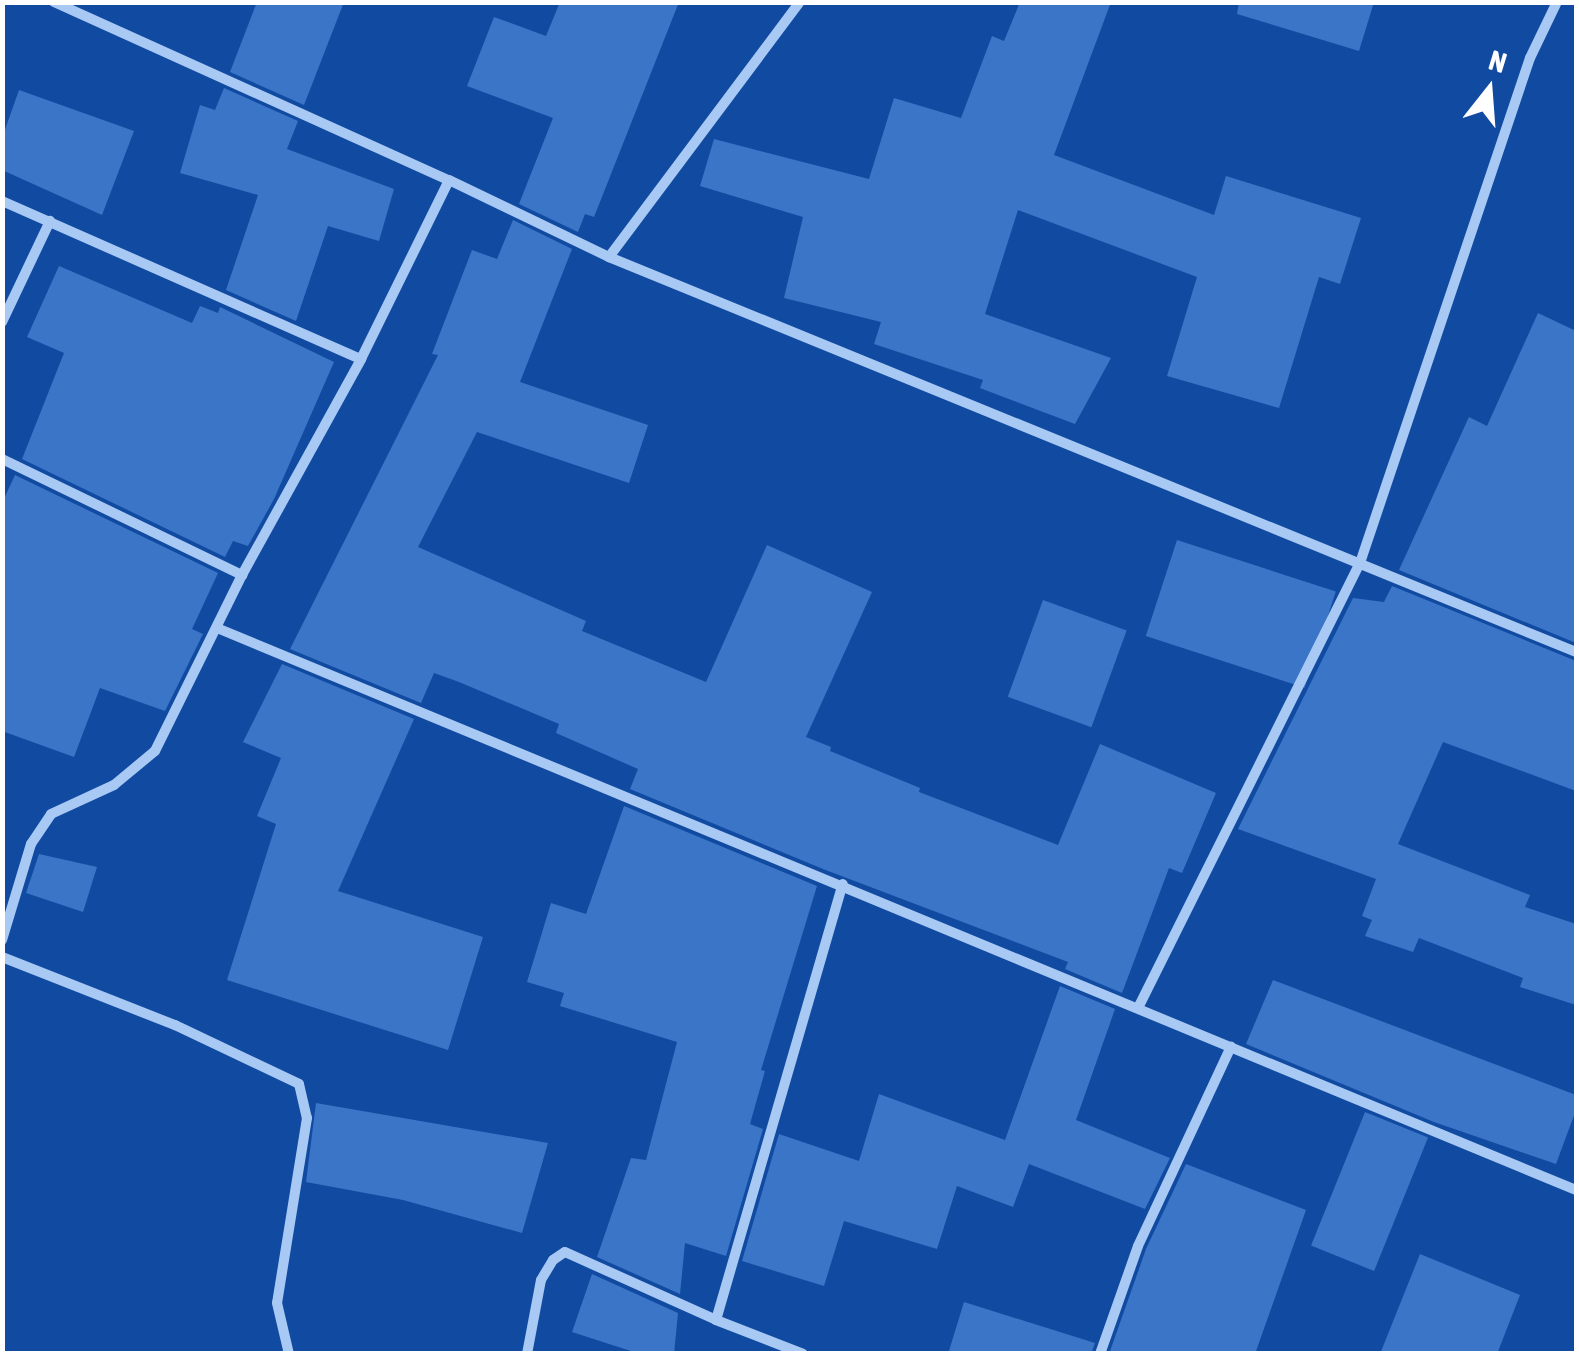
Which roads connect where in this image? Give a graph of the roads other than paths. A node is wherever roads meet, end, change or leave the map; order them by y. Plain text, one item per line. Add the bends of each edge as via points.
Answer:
1 (54, 2) edge
2 (800, 2) edge
3 (1558, 2) edge
4 (449, 180) junction
5 (2, 201) edge
6 (50, 221) junction
7 (609, 257) junction
8 (2, 322) edge
9 (361, 359) junction
10 (2, 459) edge
11 (1360, 563) junction
12 (242, 575) junction
13 (217, 628) junction
14 (1576, 652) edge
15 (843, 884) junction
16 (2, 940) edge
17 (2, 956) edge
18 (1138, 1008) junction
19 (1232, 1047) junction
20 (1576, 1190) edge
21 (716, 1320) junction
22 (289, 1354) edge
23 (528, 1354) edge
24 (803, 1354) edge
25 (1100, 1354) edge

1 - 4 street
2 - 7 street
3 - 11 street via 1530,58
4 - 7 street
4 - 9 street
5 - 6 street
6 - 8 street
6 - 9 street
7 - 11 street
9 - 12 street
10 - 12 street
11 - 14 street
11 - 18 street
12 - 13 street
13 - 15 street
13 - 16 street via 154,751 114,784 51,814 31,844
15 - 18 street
15 - 21 street
17 - 22 street via 175,1025 299,1084 307,1118 277,1302
18 - 19 street
19 - 20 street
19 - 25 street via 1138,1246
21 - 23 street via 564,1252 541,1280
21 - 24 street

